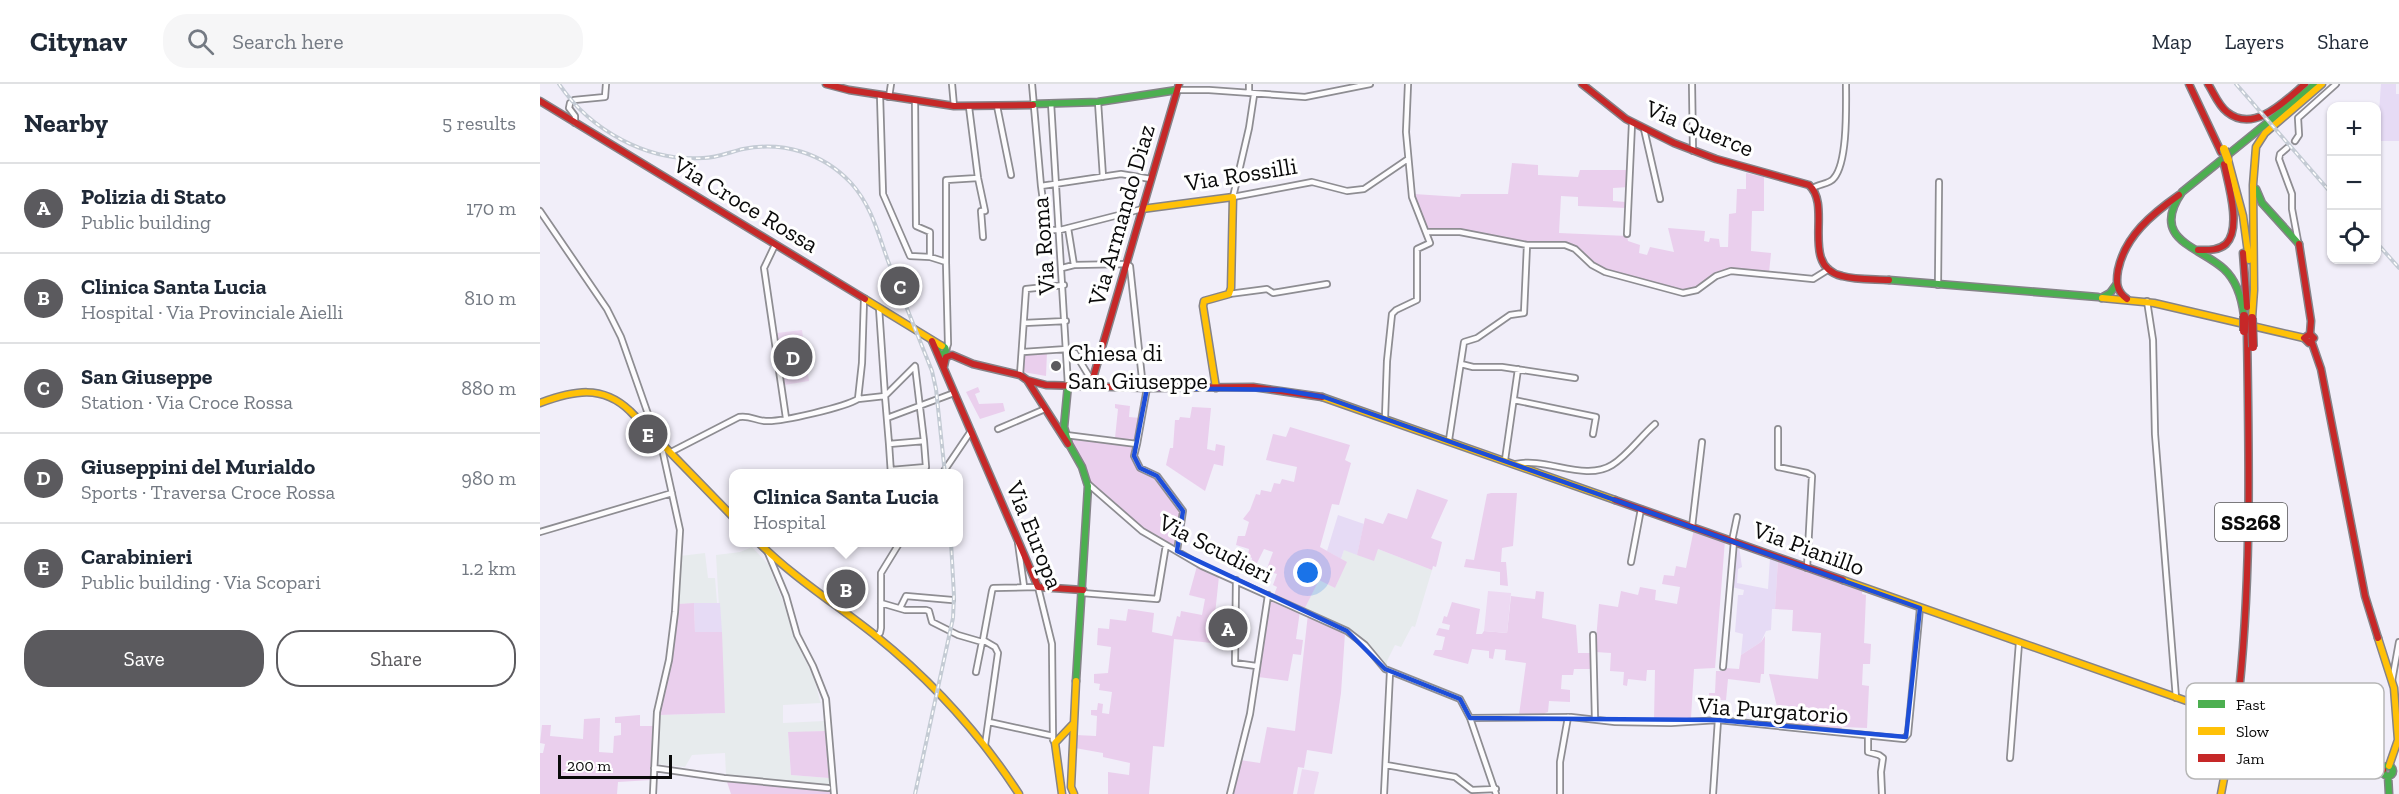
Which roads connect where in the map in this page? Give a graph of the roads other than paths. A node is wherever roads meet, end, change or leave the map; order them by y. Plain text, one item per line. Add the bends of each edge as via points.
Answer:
1 (606, 84) edge
2 (826, 84) edge
3 (891, 84) edge
4 (952, 84) edge
5 (1032, 84) edge
6 (1249, 84) edge
7 (1370, 84) edge
8 (1408, 84) edge
9 (1582, 84) edge
10 (1692, 84) edge
11 (1846, 84) edge
12 (2189, 84) edge
13 (2194, 84) edge
14 (2208, 84) edge
15 (2308, 84) edge
16 (2315, 84) edge
17 (2322, 84) edge
18 (2336, 84) edge
19 (1178, 87) edge
20 (1252, 94) junction
21 (884, 96) junction
22 (915, 100) junction
23 (540, 101) edge
24 (1098, 102) junction
25 (1051, 103) junction
26 (1033, 104) junction
27 (954, 106) junction
28 (998, 106) junction
29 (969, 107) junction
30 (2273, 116) junction
31 (575, 123) junction
32 (1632, 123) junction
33 (1644, 129) junction
34 (2295, 141) tunnel mouth
35 (2287, 148) tunnel mouth
36 (2222, 150) junction
37 (1693, 151) junction
38 (1408, 159) junction
39 (2226, 162) junction
40 (1011, 175) dead end
41 (1103, 177) junction
42 (2254, 177) junction
43 (978, 178) junction
44 (1152, 179) junction
45 (1939, 182) dead end
46 (1057, 184) junction
47 (1041, 186) junction
48 (1813, 188) junction
49 (2182, 192) junction
50 (1233, 197) junction
51 (1660, 200) dead end
52 (1142, 209) junction
53 (540, 211) edge
54 (1068, 228) junction
55 (1060, 230) junction
56 (2293, 231) junction
57 (1427, 232) junction
58 (1627, 234) dead end
59 (983, 237) dead end
60 (775, 245) junction
61 (1527, 245) junction
62 (2189, 248) junction
63 (930, 257) junction
64 (946, 262) junction
65 (1127, 264) junction
66 (1074, 265) junction
67 (1062, 268) junction
68 (1828, 269) junction
69 (1327, 284) dead end
70 (1064, 285) junction
71 (1938, 285) junction
72 (2116, 285) junction
73 (1229, 294) junction
74 (2100, 297) junction
75 (864, 299) junction
76 (2127, 299) junction
77 (2147, 301) junction
78 (879, 308) junction
79 (2248, 317) junction
80 (1066, 321) junction
81 (1024, 323) junction
82 (2309, 338) junction
83 (944, 347) junction
84 (1067, 351) junction
85 (1023, 352) junction
86 (964, 360) junction
87 (1461, 364) junction
88 (944, 366) junction
89 (1518, 369) junction
90 (1024, 377) junction
91 (1575, 378) dead end
92 (1091, 383) junction
93 (1068, 386) junction
94 (1145, 388) junction
95 (1216, 388) junction
96 (954, 393) junction
97 (885, 396) junction
98 (858, 399) junction
99 (1514, 400) junction
100 (540, 403) edge
101 (921, 406) junction
102 (1045, 408) junction
103 (646, 413) junction
104 (634, 415) junction
105 (786, 418) junction
106 (887, 418) junction
107 (1385, 418) junction
108 (1655, 424) dead end
109 (998, 429) dead end
110 (1778, 429) dead end
111 (971, 431) junction
112 (1593, 434) dead end
113 (1066, 435) junction
114 (657, 436) junction
115 (1449, 440) junction
116 (924, 441) junction
117 (1702, 442) dead end
118 (889, 444) junction
119 (1069, 444) junction
120 (1137, 444) junction
121 (671, 452) junction
122 (1505, 460) junction
123 (1516, 464) junction
124 (926, 467) joint
125 (891, 469) edge
126 (912, 469) edge
127 (945, 469) edge
128 (1088, 485) junction
129 (672, 493) junction
130 (1641, 509) junction
131 (729, 513) edge
132 (1737, 517) dead end
133 (1692, 526) junction
134 (540, 532) edge
135 (1017, 537) junction
136 (1733, 541) junction
137 (1166, 545) junction
138 (762, 547) edge
139 (897, 547) edge
140 (1177, 551) junction
141 (768, 552) junction
142 (1631, 562) dead end
143 (1807, 568) junction
144 (1236, 580) junction
145 (1024, 586) junction
146 (1038, 587) junction
147 (1082, 591) junction
148 (1268, 594) junction
149 (952, 600) dead end
150 (881, 603) junction
151 (900, 608) junction
152 (1920, 608) junction
153 (1593, 635) dead end
154 (876, 636) junction
155 (982, 641) junction
156 (2399, 642) edge
157 (2019, 644) junction
158 (1257, 666) junction
159 (1723, 667) dead end
160 (976, 672) dead end
161 (1390, 672) junction
162 (2392, 682) junction
163 (2242, 683) edge
164 (2244, 683) edge
165 (2176, 698) junction
166 (2186, 701) edge
167 (1568, 717) junction
168 (1470, 718) junction
169 (1595, 719) junction
170 (1718, 720) junction
171 (988, 722) junction
172 (1073, 724) junction
173 (1868, 736) junction
174 (1054, 740) junction
175 (985, 745) junction
176 (2010, 758) dead end
177 (1386, 765) junction
178 (654, 768) junction
179 (2390, 772) edge
180 (2225, 779) edge
181 (2228, 779) edge
182 (828, 788) dead end
183 (1496, 792) edge
184 (653, 794) edge
185 (834, 794) edge
186 (1019, 794) edge
187 (1062, 794) edge
188 (1074, 794) edge
189 (1230, 794) edge
190 (1384, 794) edge
191 (1560, 794) edge
192 (1713, 794) edge
193 (1882, 794) edge
194 (2221, 794) edge
195 (2226, 794) edge
196 (2389, 794) edge

1 - 31 street via 605,97 570,103
2 - 21 main road
3 - 21 street
4 - 27 street
5 - 26 street
6 - 20 street
7 - 20 street via 1305,97
8 - 38 street
9 - 32 main road, Via Querce
10 - 37 street
11 - 48 street via 1846,132 1839,170 1832,180
12 - 36 main road, SS268
13 - 36 main road, SS268
14 - 15 main road via 2225,111 2248,120 2264,115
15 - 30 main road
16 - 30 main road
17 - 42 main road via 2262,137 2255,153
18 - 34 street via 2298,118 2299,135
19 - 20 street
19 - 24 main road
19 - 44 main road, Via Armando Diaz
20 - 50 street via 1249,128
21 - 22 main road
21 - 63 street via 884,201 908,255
22 - 27 main road
22 - 63 street via 916,226 930,232
23 - 31 main road, Via Croce Rossa
24 - 25 main road
24 - 41 street
25 - 26 main road
25 - 46 street, Via Roma
26 - 28 main road
26 - 47 street
27 - 29 main road
28 - 29 main road
28 - 40 street
29 - 43 street
30 - 49 main road
31 - 60 main road, Via Croce Rossa
32 - 33 main road, Via Querce
32 - 58 street
33 - 37 main road, Via Querce
33 - 51 street
35 - 56 street via 2279,159 2292,194
36 - 39 main road, SS268, bridge
37 - 48 main road, Via Querce
38 - 50 street, Via Rossilli via 1364,189 1347,191 1312,182
38 - 57 street via 1412,197
39 - 62 main road via 2235,215 2231,235 2215,249
39 - 79 main road, SS268 via 2238,195 2247,243
41 - 44 street via 1129,174
41 - 46 street
42 - 56 main road via 2258,197
42 - 79 main road via 2254,290
43 - 59 street via 985,211 981,211
43 - 64 street via 946,180
44 - 52 main road, Via Armando Diaz
45 - 71 street
46 - 47 street
46 - 55 street, Via Roma
47 - 55 street via 1046,228
48 - 68 main road via 1818,200 1820,252
49 - 62 main road via 2174,205 2172,223
49 - 72 main road via 2132,236 2119,262
50 - 52 main road, Via Rossilli
50 - 73 main road
52 - 54 street
52 - 65 main road, Via Armando Diaz
53 - 103 street via 617,328
54 - 55 street
54 - 66 street
55 - 67 street, Via Roma
56 - 82 main road via 2299,244 2311,321
57 - 61 street via 1460,232
57 - 107 street via 1430,243 1417,249 1417,300 1392,314
60 - 75 main road, Via Croce Rossa
60 - 105 street via 764,268
61 - 68 street via 1565,245 1605,272 1683,293 1731,271 1813,279
61 - 87 street via 1524,313 1510,315 1477,339 1464,342
62 - 79 main road via 2211,259 2228,274
63 - 64 street
64 - 83 street
65 - 66 street
65 - 92 main road, Via Armando Diaz
65 - 94 street
66 - 67 street
67 - 70 street, Via Roma
68 - 71 main road via 1852,278
69 - 73 street via 1273,293 1267,289
70 - 80 street, Via Roma
70 - 81 street via 1026,289
71 - 74 main road
72 - 74 main road
72 - 76 main road
73 - 95 main road via 1204,301 1203,306
74 - 76 main road
75 - 78 main road, Via Croce Rossa
75 - 98 street
76 - 77 main road
77 - 82 main road
77 - 165 street via 2153,339 2156,434
78 - 83 main road, Via Croce Rossa
78 - 97 street
79 - 163 main road, SS268, bridge via 2251,567
79 - 164 main road, SS268, bridge via 2253,347 2255,567
80 - 81 street
80 - 84 street, Via Roma
81 - 85 street
82 - 162 main road via 2321,369 2366,596
83 - 86 main road
83 - 88 main road, Via Europa
84 - 85 street
84 - 92 street via 1075,353
84 - 93 street, Via Roma
85 - 90 street
86 - 88 main road via 950,354
86 - 90 main road, Via Pianillo
87 - 89 street
87 - 115 street
88 - 96 main road, Via Europa
89 - 91 street
89 - 99 street
90 - 93 main road, Via Pianillo via 1046,385
90 - 102 main road
92 - 93 main road, Via Pianillo
92 - 94 main road, Via Pianillo
93 - 113 main road
94 - 95 main road, Via Pianillo
94 - 120 street
95 - 107 main road, Via Pianillo via 1253,387 1303,393
96 - 101 street
96 - 111 main road, Via Europa
97 - 98 street
97 - 101 street via 915,366
97 - 106 street
98 - 105 street
99 - 112 street via 1596,417
99 - 122 street
100 - 104 main road via 571,394 598,393 616,399
101 - 106 street
101 - 116 street
102 - 109 street
102 - 119 main road
103 - 104 street
103 - 114 street
104 - 114 main road
105 - 121 street via 766,421 739,417
106 - 118 street
107 - 115 main road, Via Pianillo
108 - 123 street via 1608,467 1575,470 1536,462
110 - 143 street via 1778,467 1812,476
111 - 127 street
111 - 135 main road, Via Europa
113 - 119 main road
113 - 120 street
114 - 121 main road
114 - 129 street
115 - 122 main road, Via Pianillo
116 - 118 street
116 - 124 street
117 - 133 street
118 - 125 street
119 - 128 main road
120 - 140 street via 1134,456 1140,468 1157,476 1183,511
121 - 131 main road
122 - 123 main road, Via Pianillo
123 - 130 main road, Via Pianillo
124 - 126 street
128 - 137 street, Via Scudieri via 1142,531
128 - 147 main road
129 - 134 street
129 - 178 street via 680,530 675,612 657,712
130 - 133 main road, Via Pianillo
130 - 142 street
132 - 136 street
133 - 136 main road, Via Pianillo
135 - 145 street
135 - 146 main road, Via Europa
136 - 143 main road, Via Pianillo
136 - 159 street
137 - 140 street, Via Scudieri
137 - 147 street via 1157,599
138 - 141 main road
139 - 150 street via 881,573
140 - 144 street, Via Scudieri
141 - 154 main road
141 - 185 street via 797,635 826,699
143 - 152 main road, Via Pianillo
144 - 148 street, Via Scudieri
144 - 158 street via 1235,663
145 - 146 street
145 - 155 street via 993,588
146 - 147 main road
146 - 174 street, Via Europa via 1052,644
147 - 172 main road
148 - 158 street
148 - 161 street, Via Scudieri via 1347,631
149 - 151 street via 906,596
150 - 151 street
150 - 154 street via 880,633
151 - 155 street via 929,611 932,622
152 - 157 main road, Via Pianillo
152 - 173 street, Via Purgatorio via 1908,734 1900,740
153 - 169 street
154 - 175 main road via 936,689
155 - 160 street
155 - 171 street via 998,652
156 - 162 street
157 - 165 main road, Via Pianillo
157 - 176 street
158 - 189 street via 1250,714
161 - 168 street, Via Scudieri via 1460,699
161 - 177 street
162 - 179 main road via 2398,740
165 - 166 main road, Via Pianillo
167 - 168 street, Via Purgatorio
167 - 169 street, Via Purgatorio
167 - 191 street via 1560,762
168 - 183 street
169 - 170 street, Via Purgatorio via 1671,723
170 - 173 street, Via Purgatorio
170 - 192 street
171 - 174 street
171 - 175 street
172 - 174 main road
172 - 188 main road
173 - 193 street via 1868,752 1883,758
174 - 187 main road
175 - 186 main road
177 - 183 street via 1455,777 1472,790
177 - 190 street
178 - 182 street
178 - 184 street
179 - 196 main road
180 - 194 main road, SS268
181 - 195 main road, SS268

